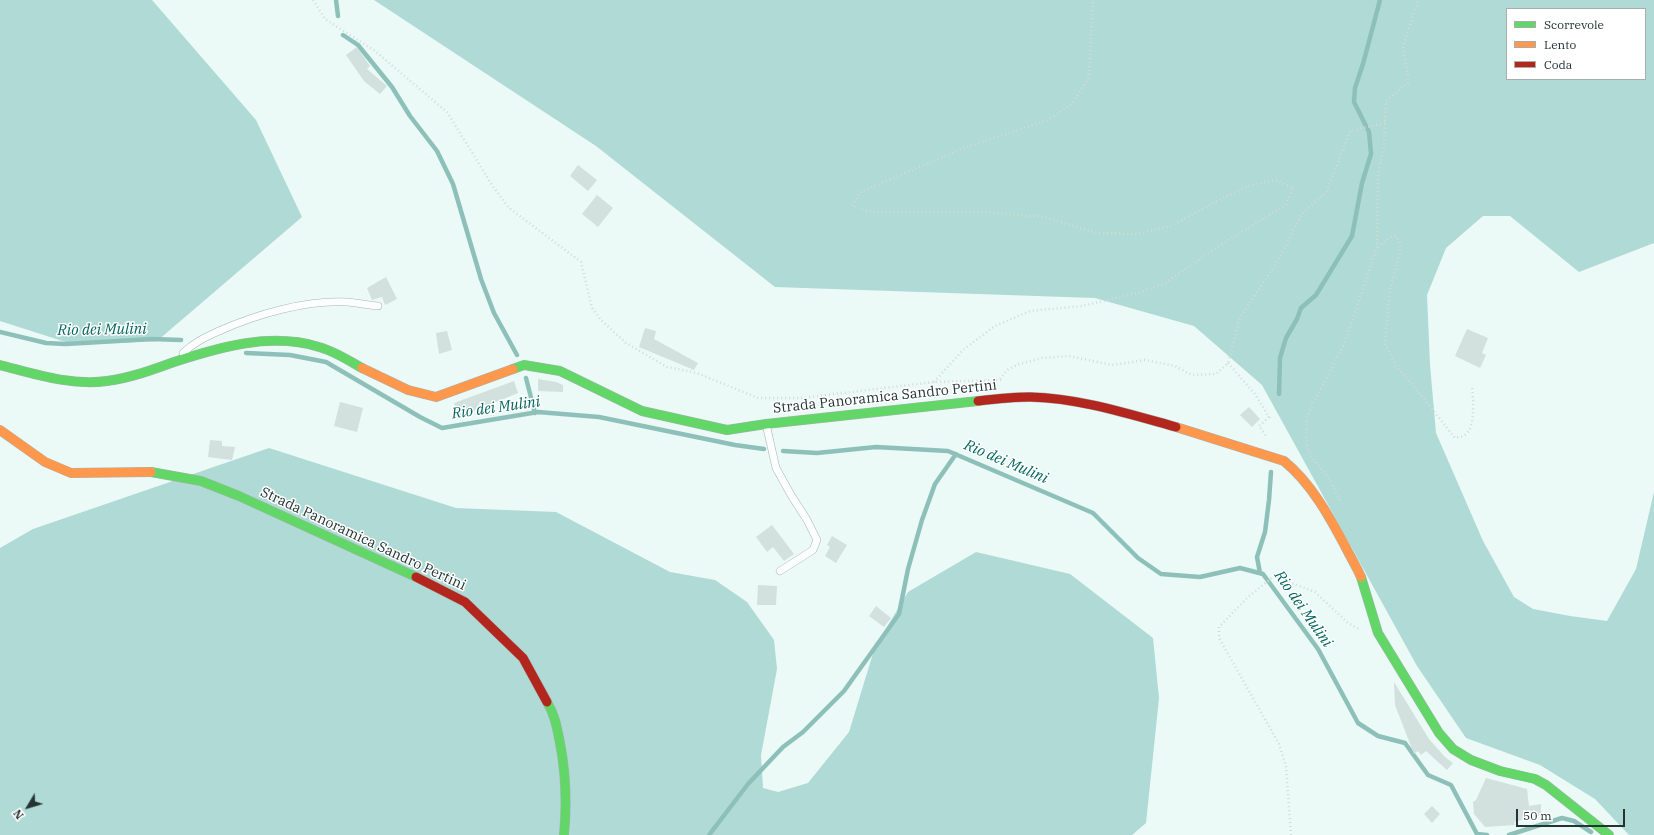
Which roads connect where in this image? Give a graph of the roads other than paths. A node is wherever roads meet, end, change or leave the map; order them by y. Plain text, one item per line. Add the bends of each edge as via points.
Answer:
1 (378, 306) dead end
2 (173, 362) junction
3 (0, 365) edge
4 (766, 424) junction
5 (0, 430) edge
6 (780, 571) dead end
7 (564, 835) edge
8 (1609, 835) edge

1 - 2 lane via 346,302 280,310 234,325 192,344
2 - 3 street, Strada Panoramica Sandro Pertini via 136,375 100,382 71,382
2 - 4 street, Strada Panoramica Sandro Pertini via 232,346 266,341 307,344 327,350 421,396 436,397 524,365 560,371 642,411 727,430
4 - 6 lane via 776,468 817,540 813,550
4 - 8 street, Strada Panoramica Sandro Pertini via 1042,396 1074,401 1184,429 1284,461 1304,480 1331,520 1360,574 1378,633 1439,733 1453,749 1478,763 1535,779
5 - 7 street, Strada Panoramica Sandro Pertini via 45,462 71,473 152,472 201,481 407,572 465,602 523,658 554,714 565,771

